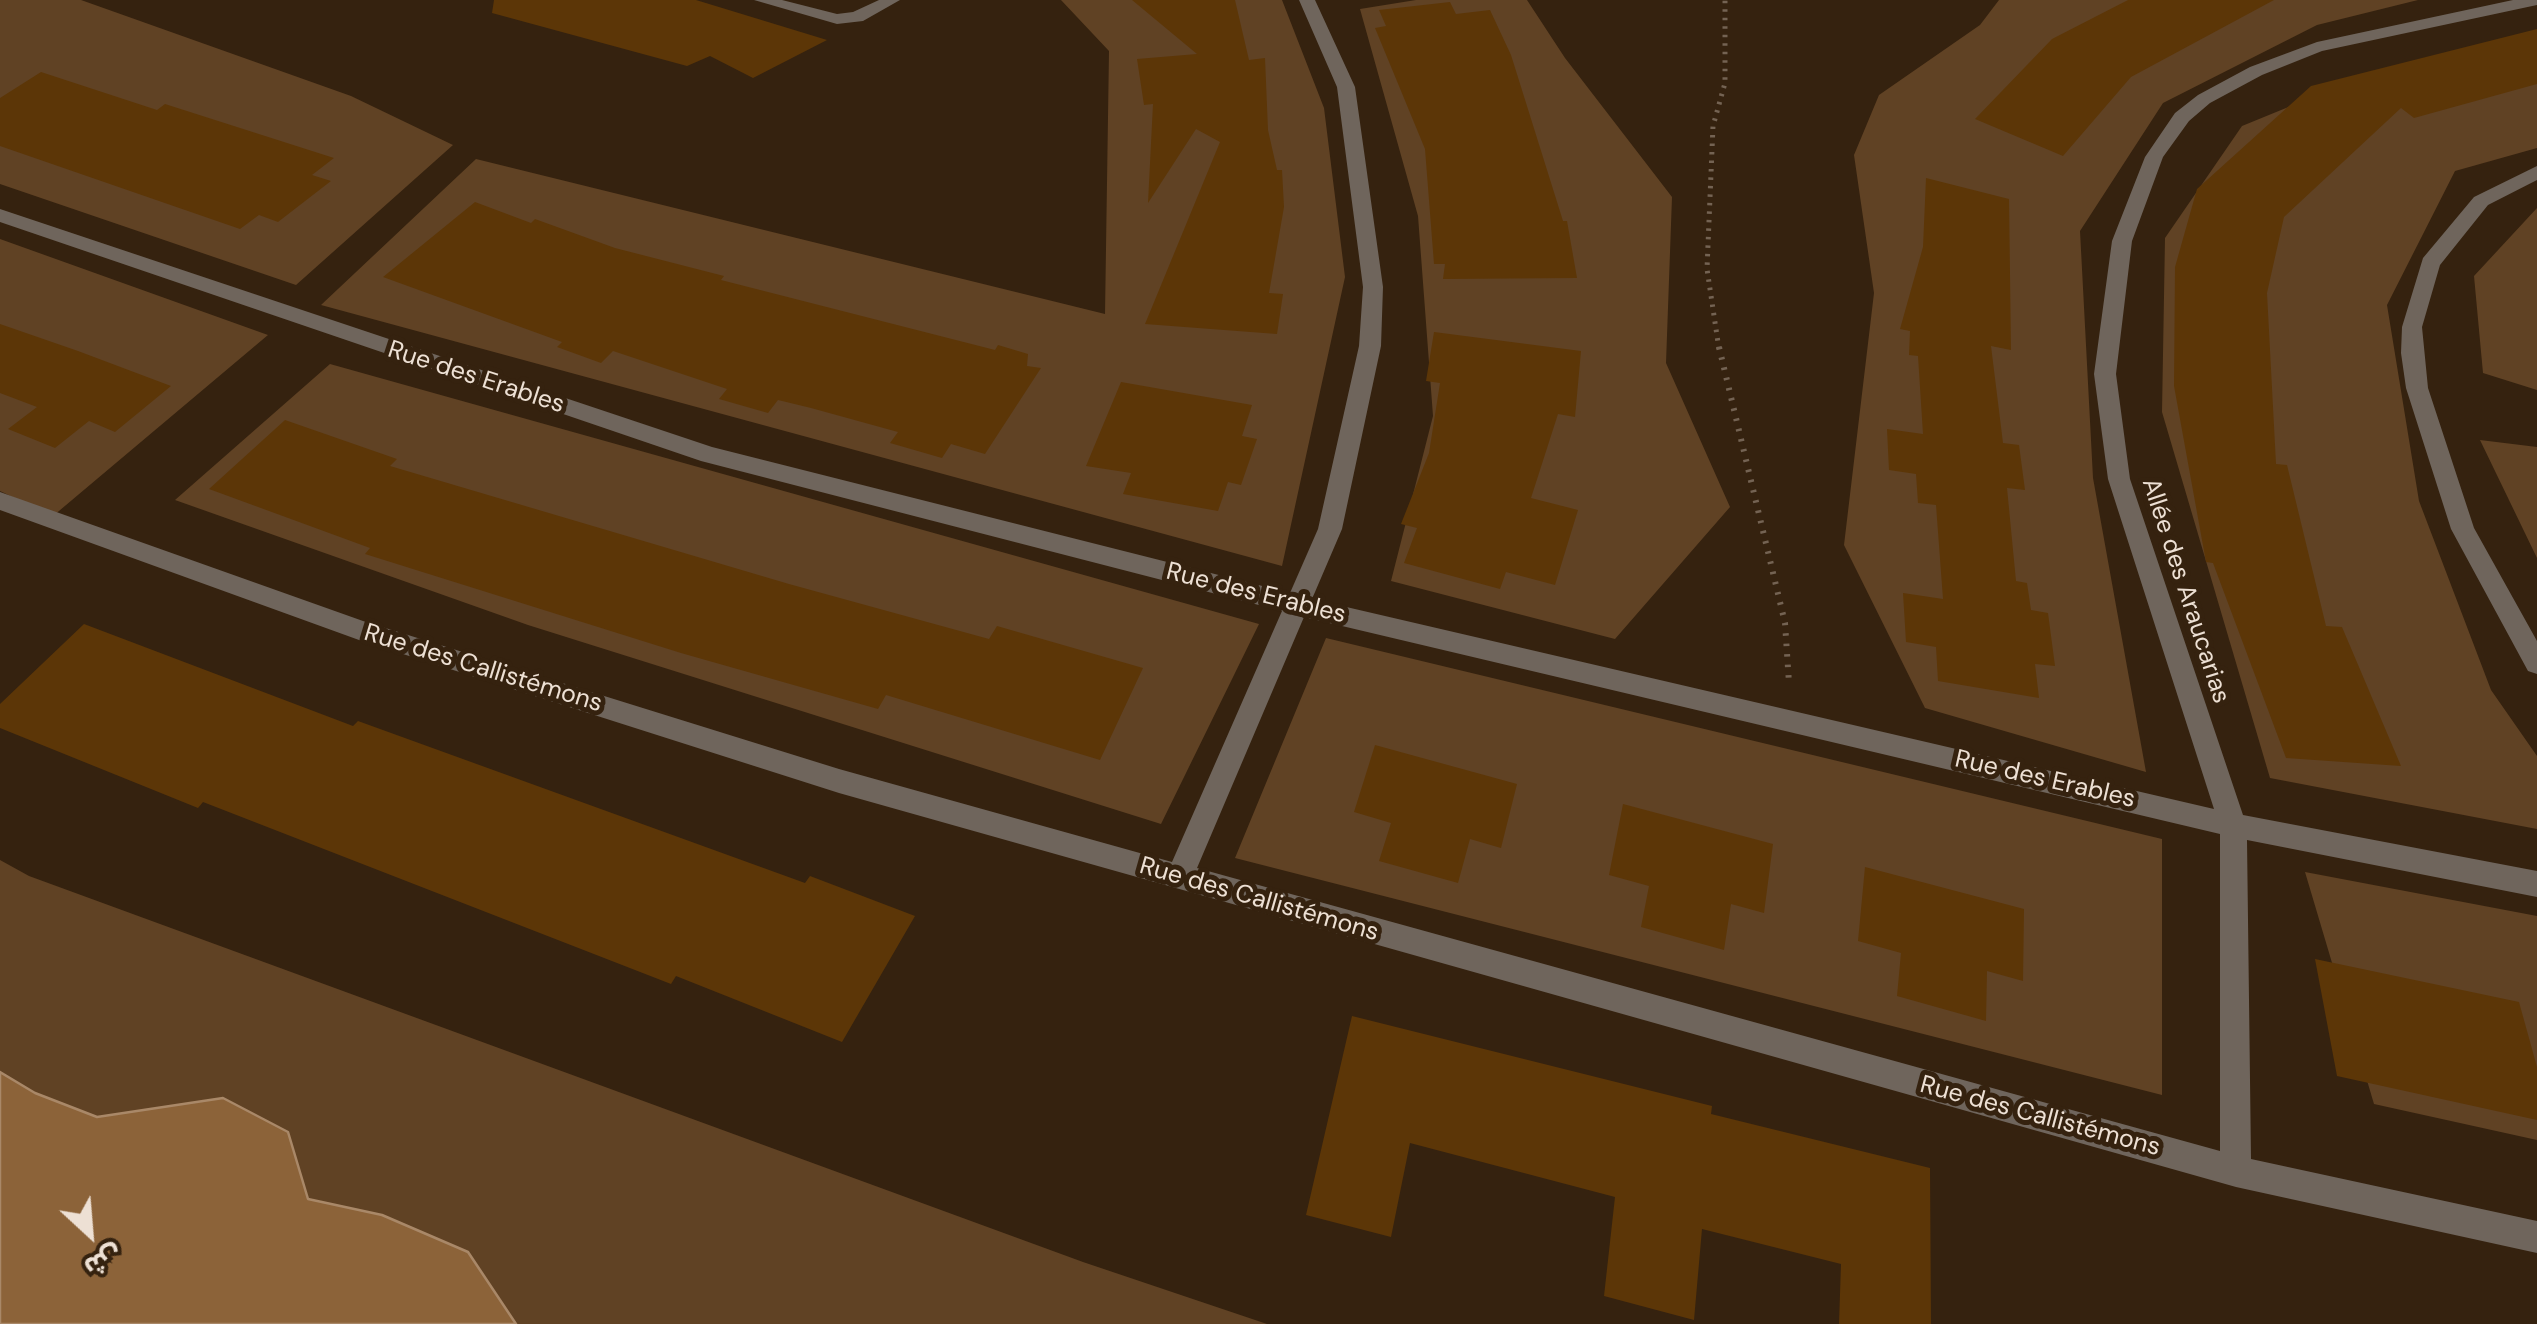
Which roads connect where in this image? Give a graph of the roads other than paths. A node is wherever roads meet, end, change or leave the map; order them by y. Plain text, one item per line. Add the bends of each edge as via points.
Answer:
1 (762, 0) edge
2 (892, 0) edge
3 (1306, 0) edge
4 (2537, 0) edge
5 (2537, 172) edge
6 (0, 215) edge
7 (0, 501) edge
8 (1298, 605) junction
9 (2537, 664) edge
10 (2234, 825) junction
11 (1179, 878) junction
12 (2537, 884) edge
13 (2236, 1171) junction
14 (2537, 1237) edge

1 - 2 street via 836,18 857,17
3 - 8 street via 1346,87 1373,287 1370,346 1347,466 1330,530
4 - 10 street, Allée des Araucarias via 2363,35 2256,71 2182,117 2154,156 2132,209 2105,374 2119,480
5 - 9 street via 2481,201 2430,262 2412,327 2412,353 2417,388 2464,529
6 - 8 street, Rue des Erables via 710,455
7 - 11 street, Rue des Callistémons via 359,630 838,781
8 - 10 street, Rue des Erables
8 - 11 street
10 - 12 street, Rue des Erables
10 - 13 street, Allée des Araucarias
11 - 13 street, Rue des Callistémons
13 - 14 street, Rue des Callistémons

